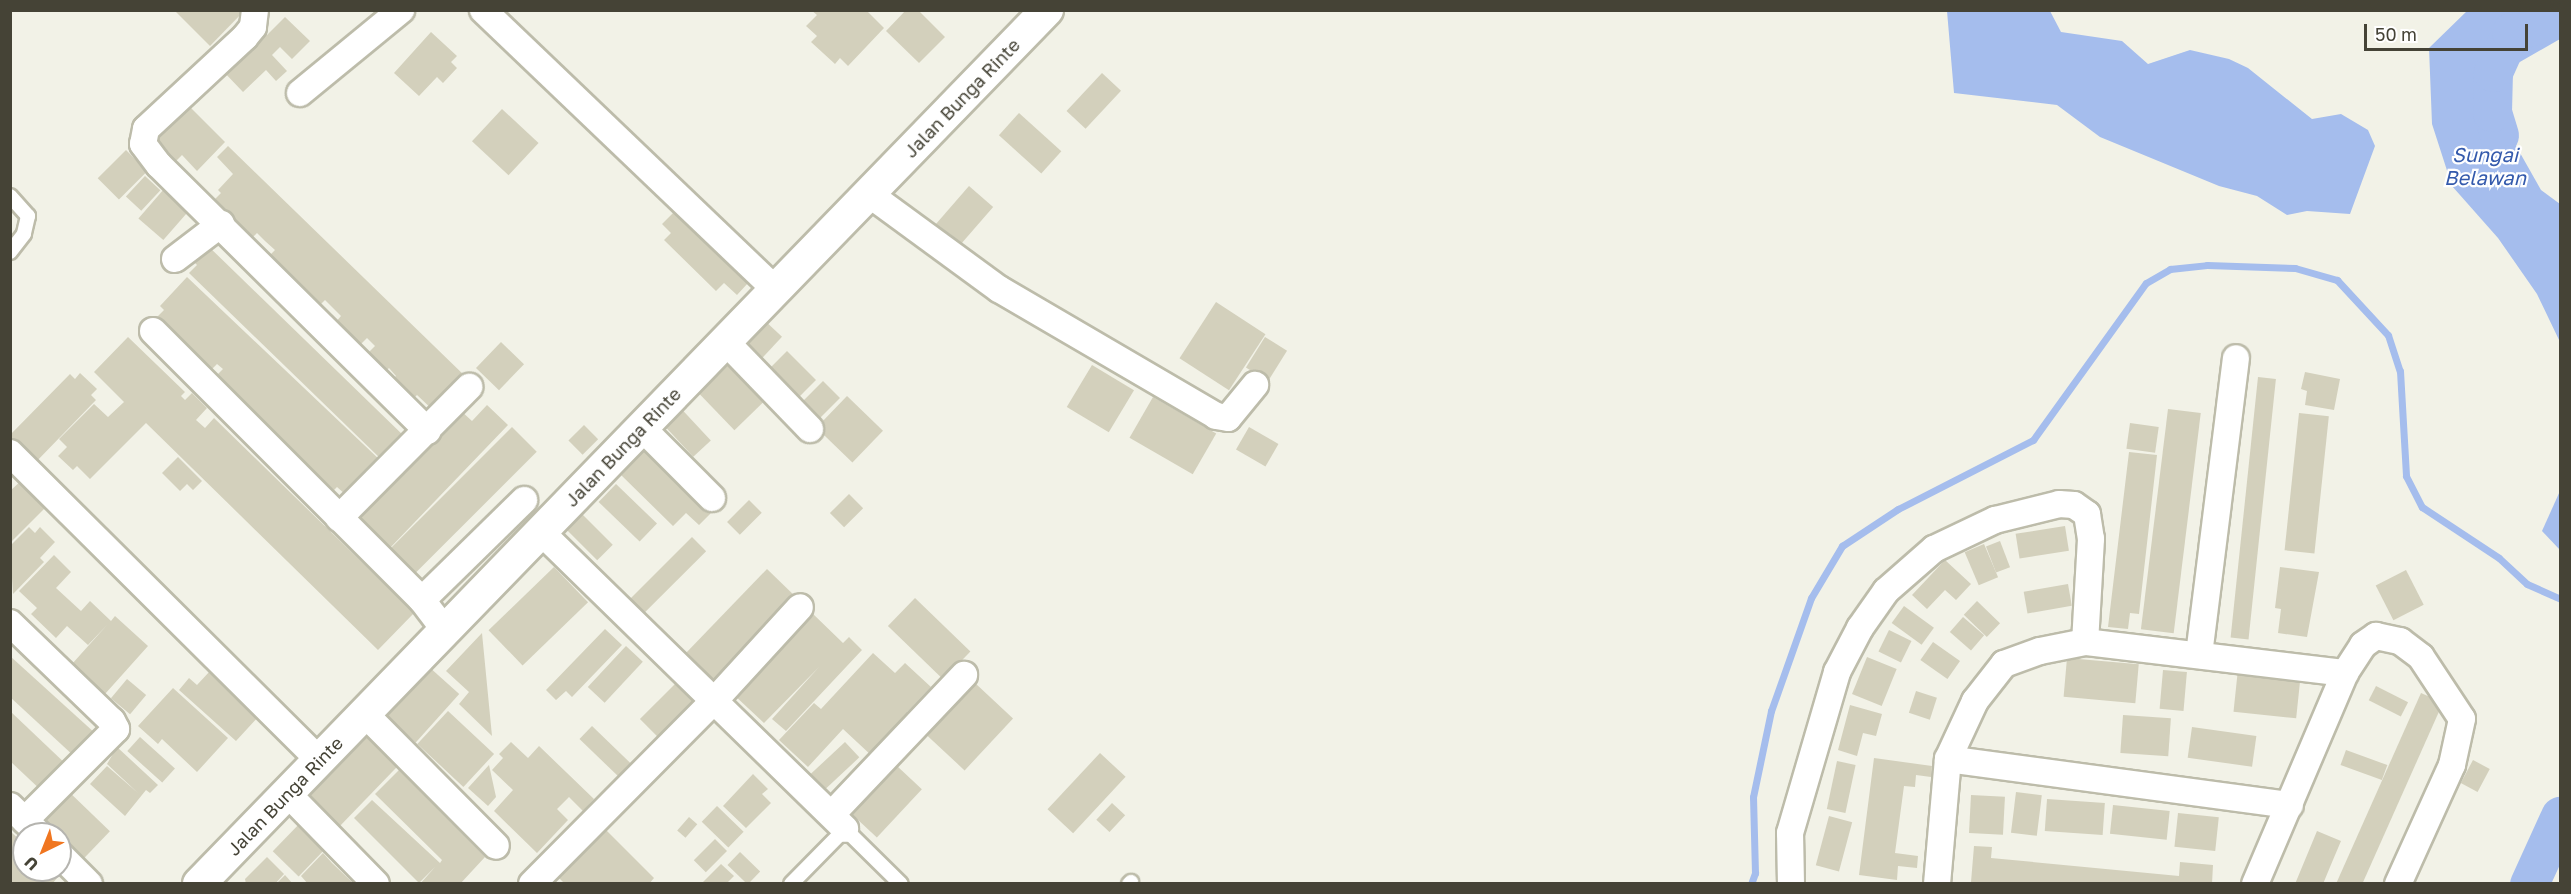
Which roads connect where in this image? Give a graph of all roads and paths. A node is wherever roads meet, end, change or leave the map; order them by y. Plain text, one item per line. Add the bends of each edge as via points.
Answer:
1 (255, 10) edge
2 (401, 10) edge
3 (483, 10) edge
4 (1047, 10) edge
5 (300, 93) dead end
6 (869, 194) junction
7 (10, 196) edge
8 (221, 224) junction
9 (10, 252) edge
10 (175, 260) dead end
11 (777, 290) junction
12 (153, 331) dead end
13 (726, 342) junction
14 (2236, 358) dead end
15 (1255, 385) dead end
16 (469, 387) dead end
17 (642, 428) junction
18 (810, 429) dead end
19 (428, 431) junction
20 (10, 453) edge
21 (712, 498) dead end
22 (524, 500) dead end
23 (339, 518) junction
24 (541, 532) junction
25 (422, 600) junction
26 (800, 608) dead end
27 (10, 623) edge
28 (445, 630) junction
29 (2085, 642) junction
30 (2199, 655) junction
31 (2344, 673) junction
32 (964, 675) dead end
33 (714, 700) junction
34 (364, 713) junction
35 (1948, 759) junction
36 (319, 760) junction
37 (287, 793) junction
38 (2290, 805) junction
39 (25, 820) edge
40 (839, 821) junction
41 (496, 846) dead end
42 (72, 867) edge
43 (204, 882) edge
44 (89, 884) edge
45 (376, 884) edge
46 (532, 884) edge
47 (791, 884) edge
48 (901, 884) edge
49 (1791, 884) edge
50 (1937, 884) edge
51 (2255, 884) edge
52 (2398, 884) edge

1 - 8 street via 253,27 245,37 146,129 143,144
2 - 5 street
3 - 11 street
4 - 6 street, Jalan Bunga Rinte
6 - 11 street, Jalan Bunga Rinte
6 - 15 street via 999,289 1216,416 1228,418
7 - 9 lane via 28,216 24,234
8 - 10 street
8 - 19 street
11 - 13 street, Jalan Bunga Rinte
12 - 23 street
13 - 17 street, Jalan Bunga Rinte
13 - 18 street
14 - 30 street
16 - 19 street
17 - 21 street
17 - 24 street, Jalan Bunga Rinte
19 - 23 street
20 - 36 street
22 - 25 street
23 - 25 street
24 - 28 street, Jalan Bunga Rinte
24 - 33 street
25 - 28 street
26 - 33 street
27 - 39 street via 116,729
28 - 34 street, Jalan Bunga Rinte
29 - 30 street
29 - 35 street via 2040,651 2004,664 1975,701
29 - 49 street via 2091,539 2087,514 2074,505 2059,504 1995,520 1934,549 1886,591 1838,672 1790,833
30 - 31 street
31 - 38 street
31 - 52 street via 2376,636 2400,641 2421,657 2462,719 2452,765
32 - 40 street
33 - 40 street
33 - 46 street
34 - 36 street, Jalan Bunga Rinte
34 - 41 street
35 - 38 street
35 - 50 street
36 - 37 street, Jalan Bunga Rinte
37 - 43 street, Jalan Bunga Rinte
37 - 45 street
38 - 51 street
40 - 47 lane
40 - 48 lane
42 - 44 street

